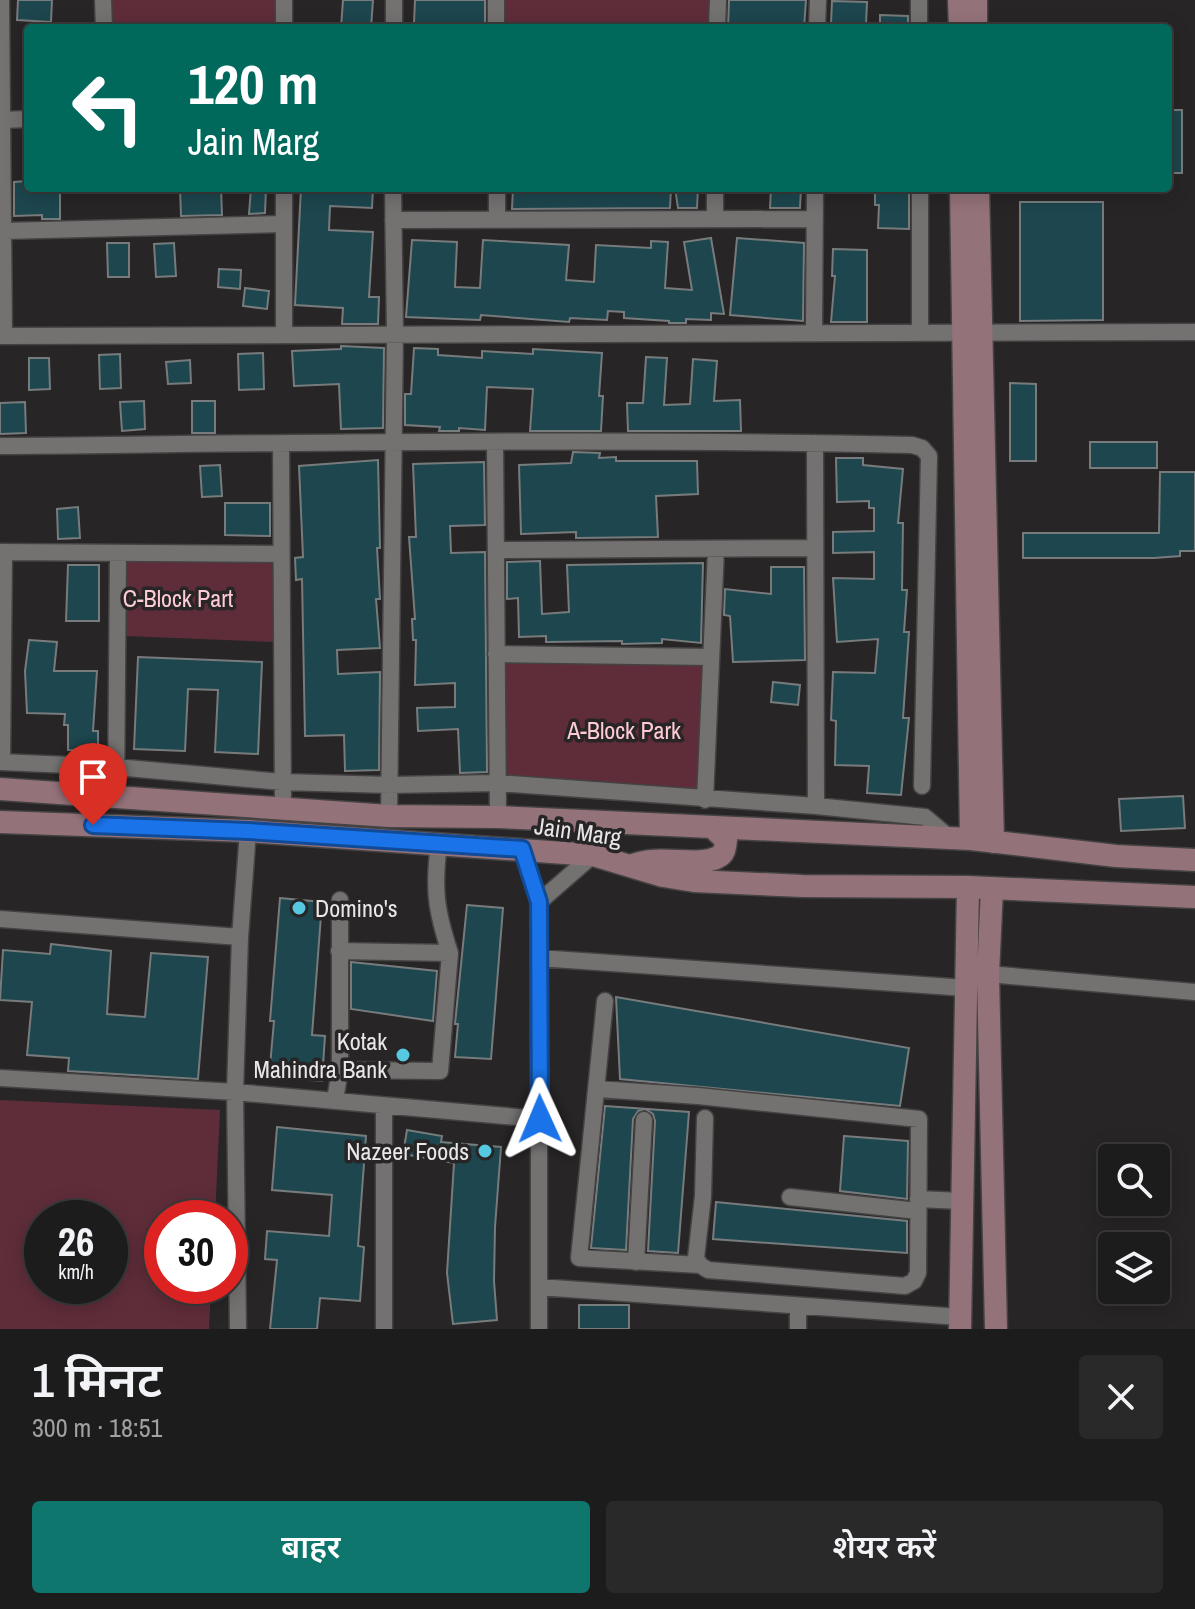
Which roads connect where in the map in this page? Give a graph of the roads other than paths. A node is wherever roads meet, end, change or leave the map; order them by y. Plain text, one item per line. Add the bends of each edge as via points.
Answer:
1 (1, 0) edge
2 (103, 0) edge
3 (284, 0) edge
4 (394, 0) edge
5 (496, 0) edge
6 (718, 0) edge
7 (818, 0) edge
8 (919, 0) edge
9 (959, 0) edge
10 (976, 0) edge
11 (104, 24) edge
12 (284, 24) edge
13 (394, 24) edge
14 (496, 24) edge
15 (717, 24) edge
16 (817, 24) edge
17 (919, 24) edge
18 (960, 24) edge
19 (976, 24) edge
20 (24, 119) edge
21 (2, 120) junction
22 (284, 192) edge
23 (393, 192) edge
24 (497, 192) edge
25 (715, 192) edge
26 (815, 192) edge
27 (920, 192) edge
28 (961, 192) edge
29 (978, 192) edge
30 (497, 219) junction
31 (715, 219) junction
32 (815, 219) junction
33 (393, 220) junction
34 (284, 224) junction
35 (3, 231) junction
36 (814, 332) junction
37 (920, 332) junction
38 (972, 332) junction
39 (1195, 332) edge
40 (395, 334) junction
41 (284, 335) junction
42 (2, 336) edge
43 (394, 443) junction
44 (495, 443) junction
45 (815, 443) junction
46 (281, 444) junction
47 (0, 446) edge
48 (815, 548) junction
49 (716, 549) junction
50 (496, 550) junction
51 (2, 552) edge
52 (118, 553) junction
53 (281, 554) junction
54 (496, 654) junction
55 (711, 657) junction
56 (1, 762) edge
57 (116, 767) junction
58 (282, 782) junction
59 (497, 783) junction
60 (390, 785) junction
61 (922, 786) dead end
62 (0, 789) edge
63 (116, 797) junction
64 (705, 800) junction
65 (816, 806) junction
66 (283, 809) junction
67 (389, 816) junction
68 (498, 817) junction
69 (0, 822) edge
70 (712, 827) junction
71 (248, 831) junction
72 (972, 840) junction
73 (439, 844) junction
74 (522, 849) junction
75 (593, 855) junction
76 (1195, 860) edge
77 (633, 865) junction
78 (968, 887) junction
79 (992, 889) junction
80 (1189, 898) edge
81 (340, 900) dead end
82 (539, 902) junction
83 (0, 919) edge
84 (240, 937) junction
85 (339, 951) junction
86 (450, 953) junction
87 (539, 958) junction
88 (988, 974) junction
89 (966, 988) junction
90 (1195, 992) edge
91 (605, 1001) dead end
92 (340, 1070) junction
93 (0, 1078) edge
94 (598, 1089) junction
95 (235, 1092) junction
96 (335, 1100) junction
97 (384, 1106) junction
98 (705, 1118) dead end
99 (540, 1119) junction
100 (644, 1120) dead end
101 (790, 1197) dead end
102 (961, 1201) junction
103 (918, 1205) junction
104 (636, 1262) junction
105 (700, 1265) junction
106 (539, 1287) junction
107 (798, 1307) junction
108 (960, 1323) edge
109 (238, 1329) edge
110 (384, 1329) edge
111 (539, 1329) edge
112 (798, 1329) edge
113 (996, 1329) edge

1 - 21 street
2 - 11 street
3 - 12 street
4 - 13 street
5 - 14 street
6 - 15 street
7 - 16 street
8 - 17 street
9 - 18 street
10 - 19 street
20 - 21 street
21 - 35 street
22 - 34 street
23 - 33 street
24 - 30 street
25 - 31 street
26 - 32 street
27 - 37 street
28 - 38 street
29 - 38 street
30 - 31 street
30 - 33 street
31 - 32 street
32 - 36 street
33 - 40 street
34 - 35 street
34 - 41 street
35 - 42 street
36 - 37 street
36 - 40 street
37 - 38 street
38 - 39 street
38 - 72 street
40 - 41 street
40 - 43 street
41 - 42 street
43 - 44 street
43 - 46 street
43 - 60 street
44 - 45 street
44 - 50 street
45 - 48 street
45 - 61 street via 912,445 929,456
46 - 47 street
46 - 53 street
48 - 49 street
48 - 65 street
49 - 50 street
49 - 55 street
50 - 54 street
51 - 52 street
51 - 56 street
52 - 53 street
52 - 57 street
53 - 58 street
54 - 55 street
54 - 59 street
55 - 64 street
56 - 57 street
57 - 58 street
57 - 63 street
58 - 60 street
58 - 66 street
59 - 60 street
59 - 64 street
59 - 68 street
60 - 67 street
62 - 63 street, Jain Marg
63 - 66 street, Jain Marg
64 - 65 street
65 - 72 street via 925,817
66 - 67 street, Jain Marg
67 - 68 street, Jain Marg
68 - 70 street, Jain Marg
69 - 71 street, Jain Marg
70 - 72 street, Jain Marg
70 - 77 street via 726,840 719,857 654,859
71 - 73 street, Jain Marg
71 - 84 street
72 - 76 street, Jain Marg
73 - 74 street, Jain Marg
73 - 86 street via 437,913
74 - 75 street, Jain Marg
74 - 82 street
75 - 77 street, Jain Marg
75 - 82 street
77 - 78 street, Jain Marg via 694,881
78 - 79 street, Jain Marg
78 - 89 street
79 - 80 street, Jain Marg
79 - 88 street
81 - 85 street
82 - 87 street
83 - 84 street
84 - 95 street
85 - 86 street
85 - 92 street
86 - 92 street via 440,1071
87 - 89 street
87 - 99 street
88 - 90 street
88 - 113 street
89 - 102 street
91 - 94 street
92 - 96 street
93 - 95 street
94 - 103 street via 919,1119
94 - 104 street via 579,1258
95 - 96 street
95 - 109 street
96 - 97 street
97 - 99 street
97 - 110 street
98 - 105 street via 696,1258
99 - 106 street
100 - 104 street
101 - 103 street
102 - 103 street
102 - 108 street
103 - 105 street via 918,1273 905,1286 708,1270
104 - 105 street
106 - 107 street
106 - 111 street
107 - 108 street
107 - 112 street

